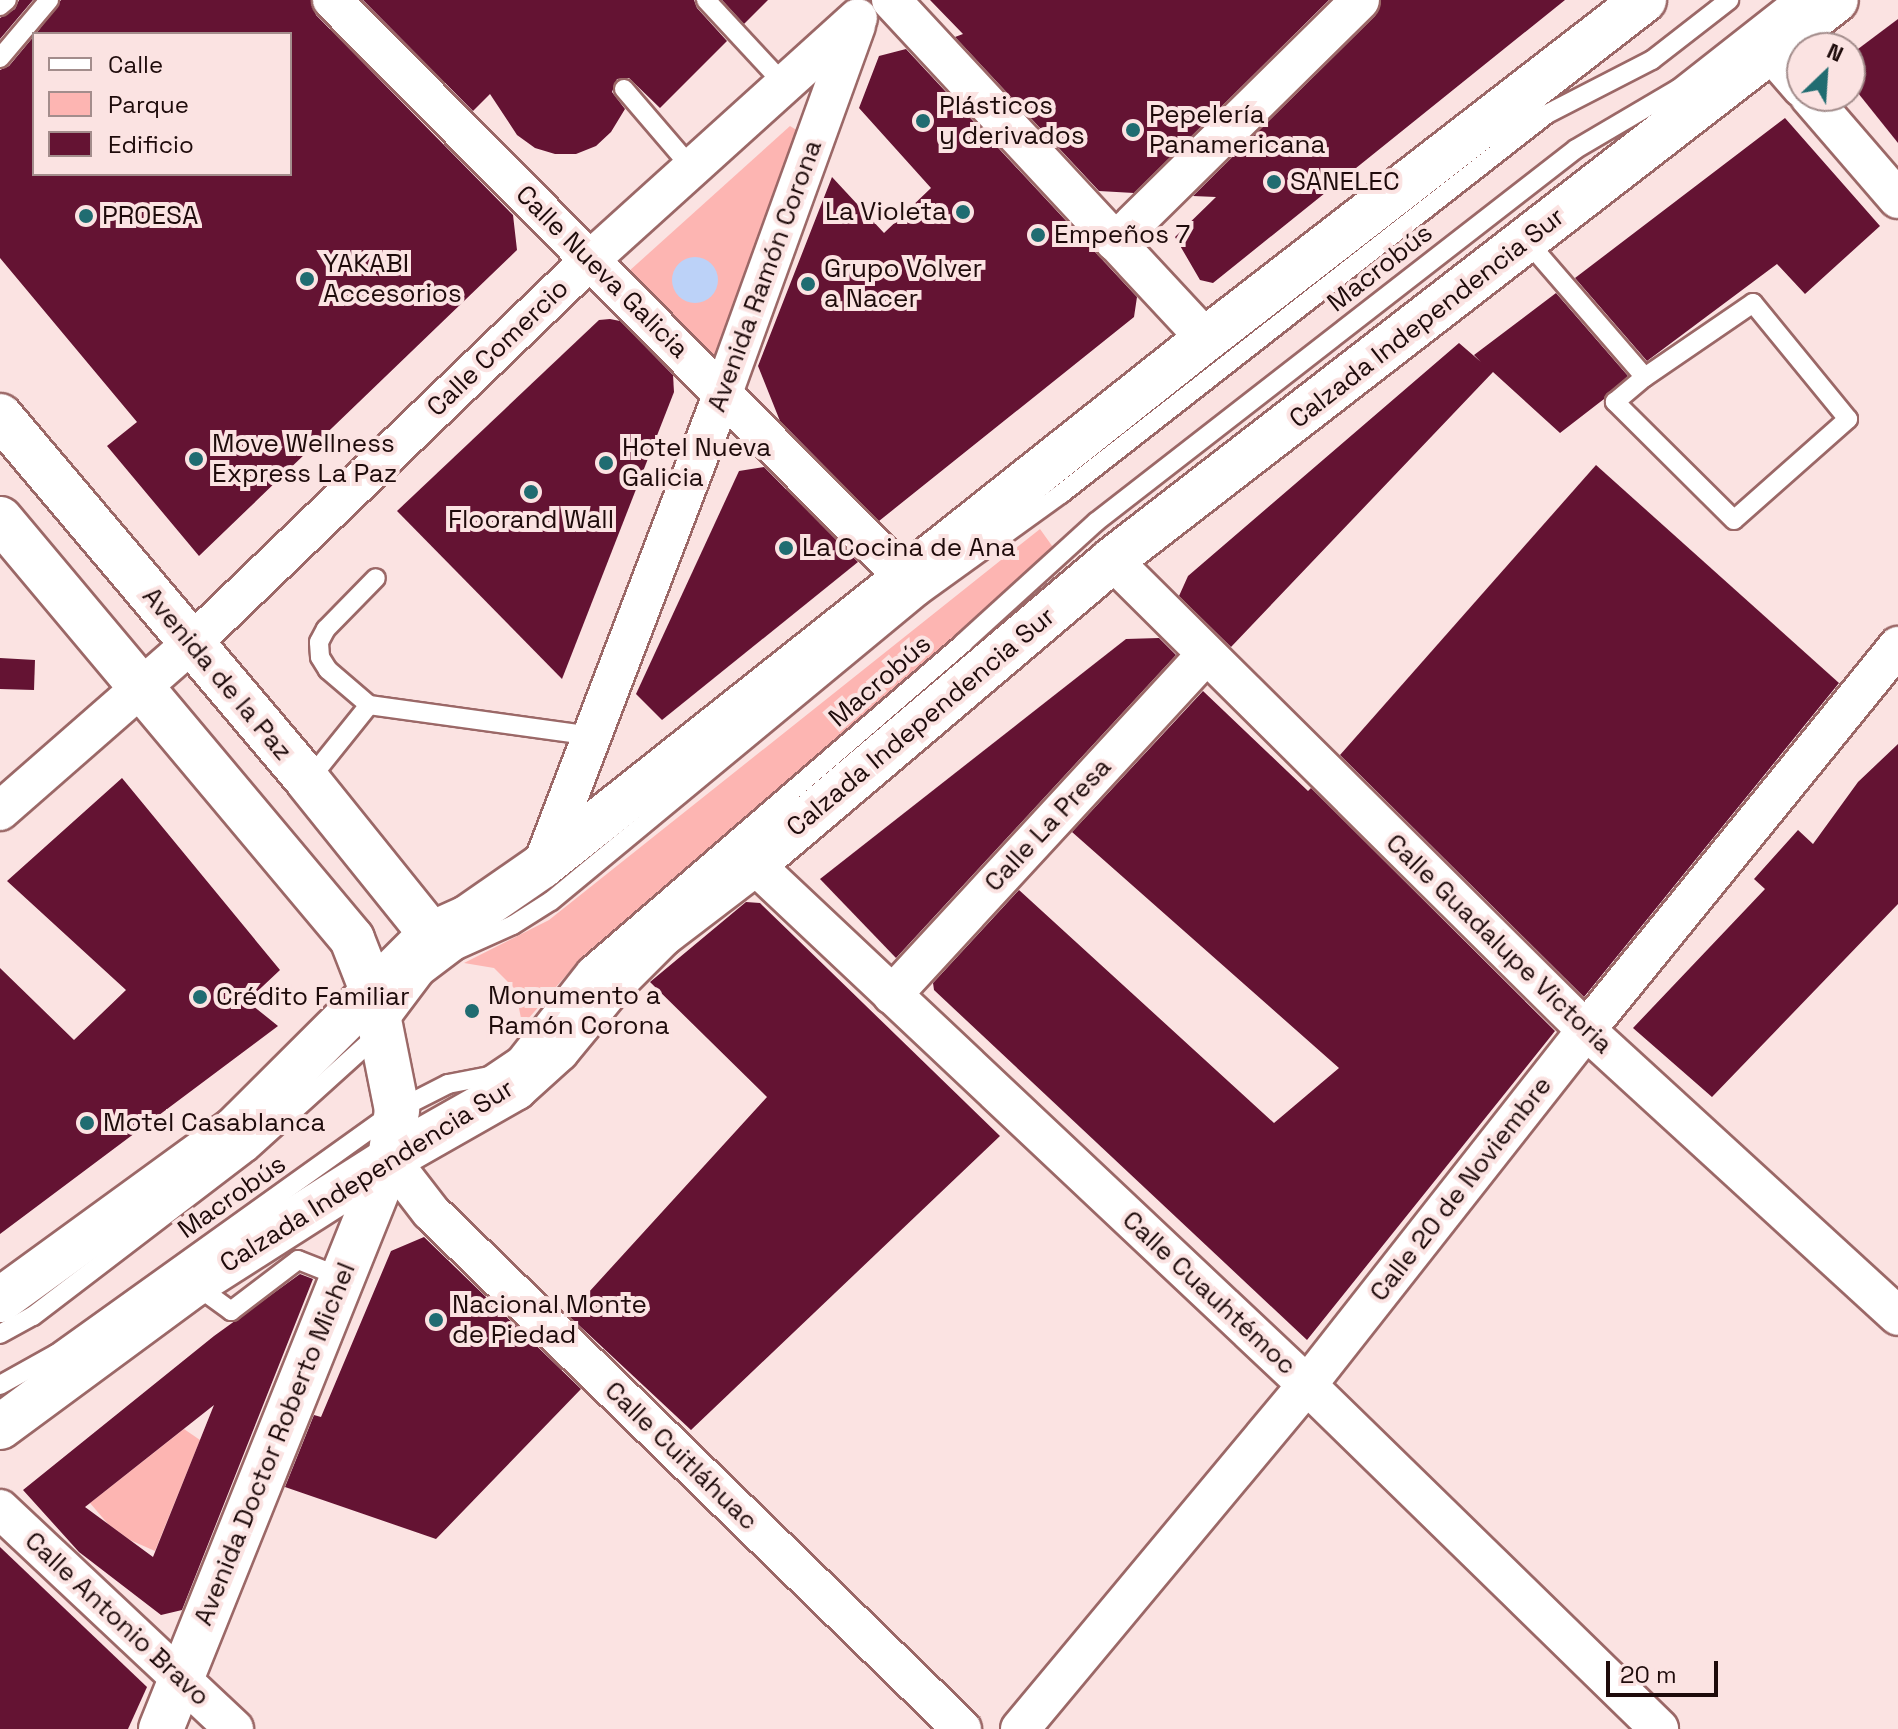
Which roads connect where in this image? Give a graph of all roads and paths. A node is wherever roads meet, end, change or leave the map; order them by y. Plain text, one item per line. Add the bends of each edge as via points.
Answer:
1 (7, 0) edge
2 (49, 0) edge
3 (332, 0) edge
4 (706, 0) edge
5 (891, 0) edge
6 (1360, 0) edge
7 (1644, 0) edge
8 (1729, 0) edge
9 (1791, 0) edge
10 (1836, 0) edge
11 (0, 6) edge
12 (862, 9) edge
13 (1769, 50) junction
14 (0, 58) edge
15 (1786, 70) edge
16 (787, 85) junction
17 (624, 89) dead end
18 (1824, 112) edge
19 (1896, 192) edge
20 (1527, 241) junction
21 (1115, 242) junction
22 (590, 260) junction
23 (1206, 339) junction
24 (1645, 377) junction
25 (723, 393) junction
26 (0, 416) edge
27 (0, 519) edge
28 (1112, 560) junction
29 (376, 578) dead end
30 (905, 578) junction
31 (191, 644) junction
32 (1898, 646) edge
33 (1205, 656) junction
34 (140, 685) junction
35 (369, 705) junction
36 (592, 736) junction
37 (308, 781) junction
38 (0, 811) edge
39 (754, 864) junction
40 (542, 866) junction
41 (431, 934) junction
42 (892, 995) junction
43 (378, 1013) junction
44 (1586, 1030) junction
45 (397, 1110) junction
46 (390, 1159) junction
47 (294, 1241) junction
48 (341, 1277) junction
49 (0, 1300) edge
50 (1898, 1316) edge
51 (0, 1334) edge
52 (0, 1385) edge
53 (1307, 1385) junction
54 (0, 1427) edge
55 (0, 1509) edge
56 (181, 1679) junction
57 (161, 1729) edge
58 (234, 1729) edge
59 (962, 1729) edge
60 (1020, 1729) edge
61 (1659, 1729) edge

1 - 11 lane
2 - 14 lane
3 - 22 street, Calle Nueva Galicia
4 - 16 lane
5 - 21 street
6 - 21 street
7 - 23 main road
8 - 43 lane, Macrobús via 1652,60 1547,114 1061,494 921,595 551,901 457,950
9 - 45 lane, Macrobús via 1678,89 1576,149 1096,522 587,968 517,1057 489,1076 448,1084
10 - 13 main road, Calzada Independencia Sur
12 - 16 street, Calle Comercio
12 - 25 street, Avenida Ramón Corona
13 - 15 street
13 - 20 main road, Calzada Independencia Sur
16 - 17 lane via 690,166
16 - 22 street, Calle Comercio
18 - 19 street
20 - 24 lane
20 - 28 main road, Calzada Independencia Sur
21 - 23 street
22 - 25 street, Calle Nueva Galicia
22 - 31 street, Calle Comercio
23 - 30 main road
24 - 24 lane via 1753,303 1848,419 1734,520 1615,402
25 - 30 street, Calle Nueva Galicia
25 - 36 street, Avenida Ramón Corona
26 - 31 main road, Avenida de la Paz
27 - 34 main road
28 - 33 street, Calle Guadalupe Victoria
28 - 39 main road, Calzada Independencia Sur
29 - 35 lane via 319,642 328,670
30 - 40 main road
31 - 34 street, Calle Comercio
31 - 37 main road, Avenida de la Paz
32 - 44 street, Calle 20 de Noviembre
33 - 42 street, Calle La Presa
33 - 44 street, Calle Guadalupe Victoria
34 - 38 street, Calle Comercio
34 - 43 main road via 352,939
35 - 36 lane
35 - 37 lane
36 - 40 street, Avenida Ramón Corona
37 - 41 main road, Avenida de la Paz
39 - 42 street, Calle Cuauhtémoc
39 - 46 main road, Calzada Independencia Sur via 661,935 557,1050 515,1088
40 - 41 main road via 467,918
41 - 43 main road via 404,958
42 - 53 street, Calle Cuauhtémoc
43 - 45 main road
43 - 49 main road via 234,1130
43 - 51 lane, Macrobús via 249,1151 33,1316
44 - 50 street, Calle Guadalupe Victoria
44 - 53 street, Calle 20 de Noviembre
45 - 46 main road
45 - 52 lane, Macrobús via 56,1354
46 - 47 main road, Calzada Independencia Sur
46 - 48 main road, Avenida Doctor Roberto Michel
46 - 59 street, Calle Cuitláhuac via 431,1212
47 - 48 lane
47 - 54 main road, Calzada Independencia Sur via 194,1284
48 - 56 main road, Avenida Doctor Roberto Michel
53 - 60 street, Calle 20 de Noviembre
53 - 61 street, Calle Cuauhtémoc
55 - 56 street, Calle Antonio Bravo
56 - 57 main road, Avenida Doctor Roberto Michel
56 - 58 street, Calle Antonio Bravo

